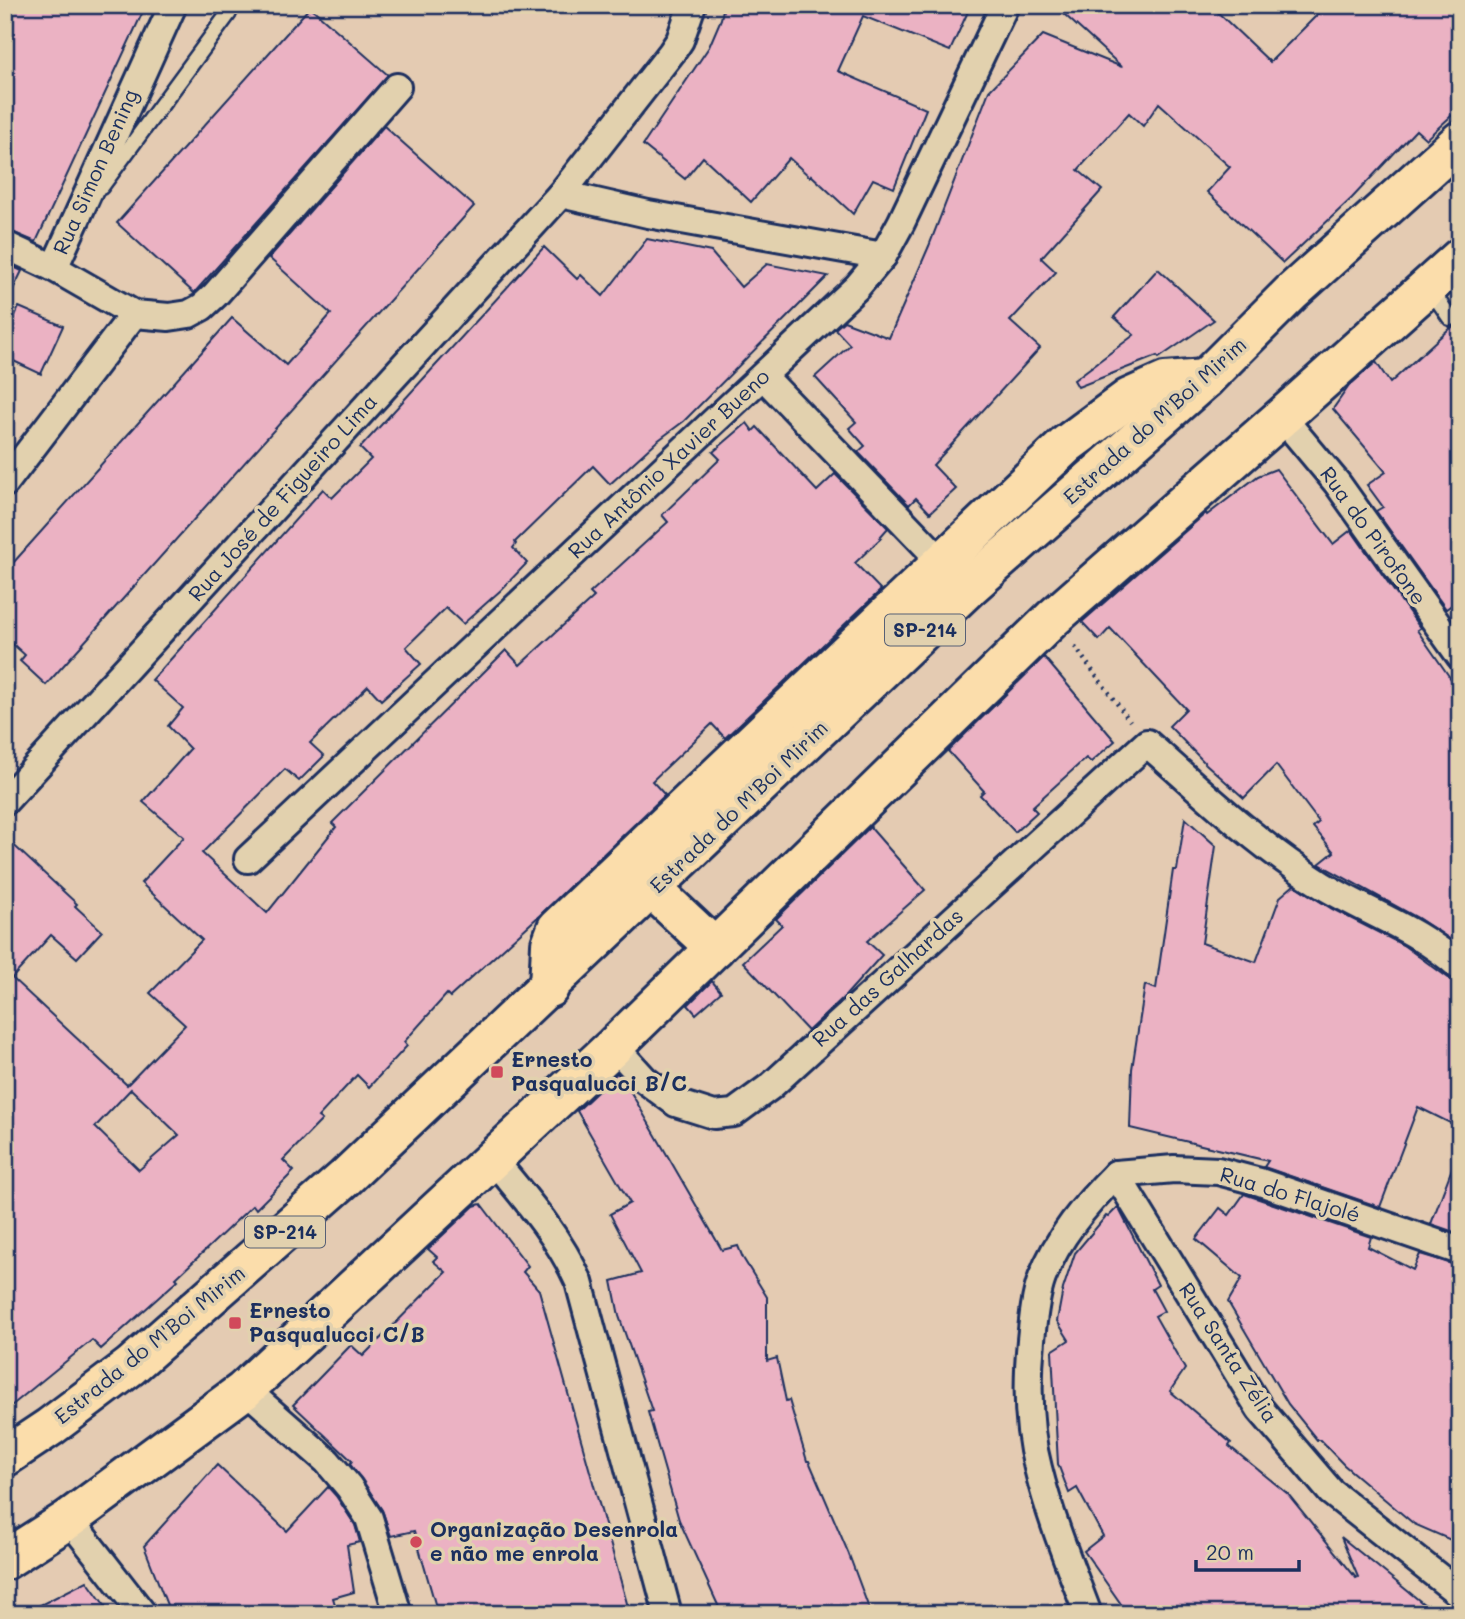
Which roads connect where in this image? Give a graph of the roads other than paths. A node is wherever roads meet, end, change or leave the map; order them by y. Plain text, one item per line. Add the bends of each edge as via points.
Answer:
1 (173, 5) edge
2 (692, 5) edge
3 (1005, 5) edge
4 (229, 13) dead end
5 (397, 87) dead end
6 (1460, 141) edge
7 (561, 194) junction
8 (72, 226) junction
9 (5, 245) edge
10 (883, 256) junction
11 (1460, 258) edge
12 (54, 268) junction
13 (1429, 286) junction
14 (134, 314) junction
15 (1450, 318) dead end
16 (763, 376) junction
17 (1205, 379) junction
18 (1282, 417) junction
19 (5, 483) edge
20 (941, 561) junction
21 (1460, 656) edge
22 (5, 801) edge
23 (248, 859) dead end
24 (652, 889) junction
25 (715, 948) junction
26 (1460, 967) edge
27 (549, 988) junction
28 (614, 1046) junction
29 (492, 1158) junction
30 (1116, 1174) junction
31 (1460, 1251) edge
32 (243, 1391) junction
33 (5, 1457) edge
34 (69, 1519) junction
35 (5, 1560) edge
36 (1460, 1594) edge
37 (143, 1614) edge
38 (398, 1614) edge
39 (668, 1614) edge
40 (1088, 1614) edge

1 - 8 street, Rua Simon Bening
2 - 7 street, Rua José de Figueiro Lima via 672,52
3 - 10 street, Rua Antônio Xavier Bueno
4 - 8 lane
5 - 14 street, Rua Simon Bening via 202,307 169,317
6 - 17 main road, Estrada do M'Boi Mirim / SP-214 via 1292,292
7 - 10 street
7 - 22 street, Rua José de Figueiro Lima
8 - 12 street, Rua Simon Bening
9 - 12 street
10 - 16 street, Rua Antônio Xavier Bueno via 857,287
11 - 13 main road
12 - 14 street, Rua Simon Bening
13 - 15 lane
13 - 18 main road
14 - 19 street
16 - 20 street
16 - 23 street, Rua Antônio Xavier Bueno
17 - 20 main road via 1165,382 1129,398 1067,444
17 - 24 main road, Estrada do M'Boi Mirim / SP-214 via 967,589
18 - 21 street, Rua do Pirofone via 1337,483
18 - 25 main road via 1053,618
20 - 27 main road via 557,928 551,944
24 - 25 main road
24 - 27 main road, Estrada do M'Boi Mirim / SP-214
25 - 28 main road
26 - 28 street, Rua das Galhardas via 1414,932 1322,885 1242,828 1147,743 771,1086 734,1113 713,1115 676,1103 645,1080
27 - 33 main road, Estrada do M'Boi Mirim / SP-214 via 219,1291 131,1366
28 - 29 main road
29 - 32 main road
29 - 39 street via 545,1223 579,1282
30 - 31 street, Rua do Flajolé via 1218,1171
30 - 36 street, Rua Santa Zélia via 1260,1409 1331,1492
30 - 40 street via 1086,1204 1054,1252 1033,1314 1030,1355 1029,1414 1037,1466
32 - 34 main road
32 - 38 street via 327,1461 349,1487 369,1518
34 - 35 main road
34 - 37 street

